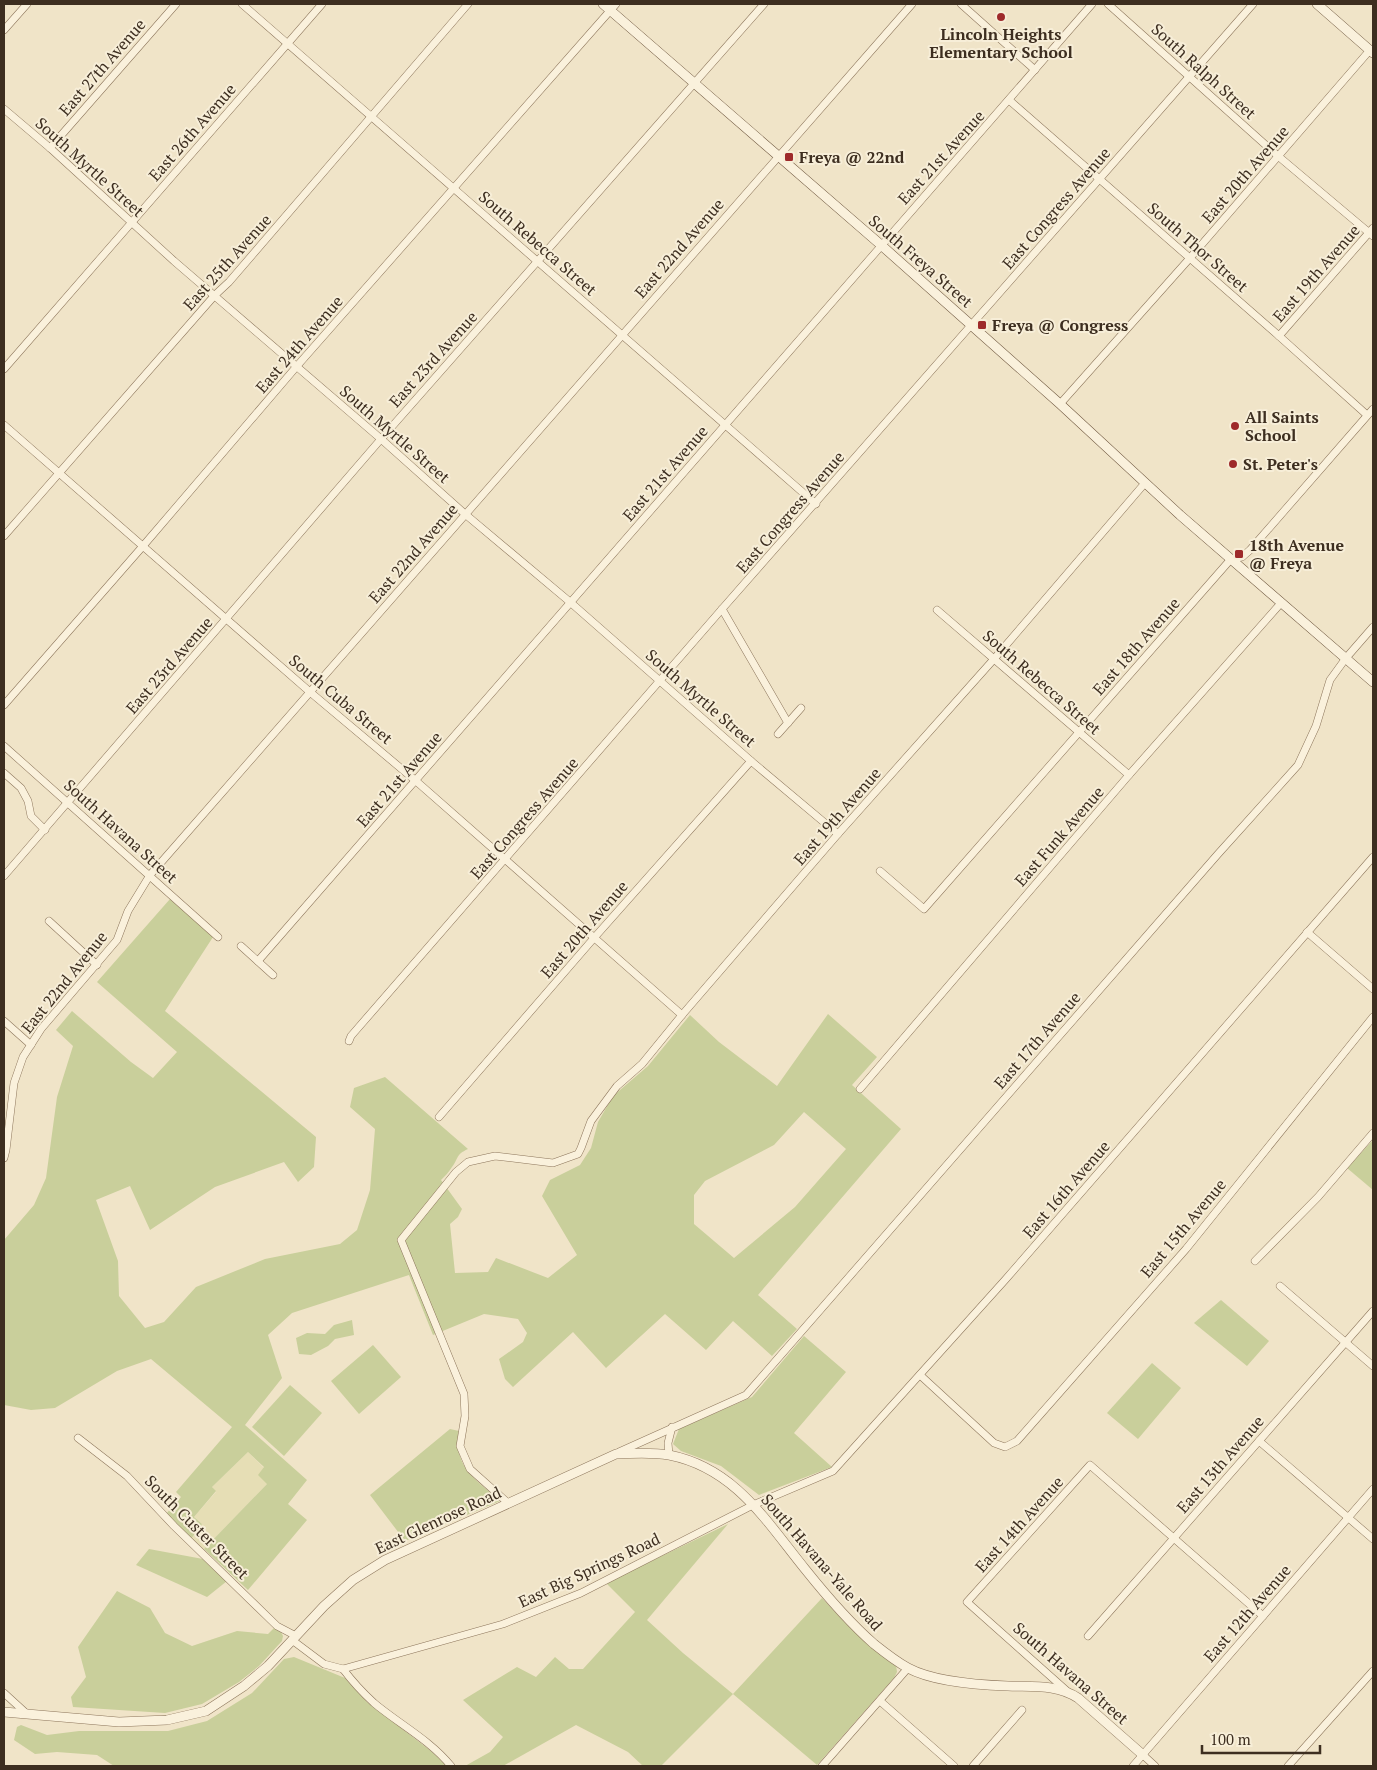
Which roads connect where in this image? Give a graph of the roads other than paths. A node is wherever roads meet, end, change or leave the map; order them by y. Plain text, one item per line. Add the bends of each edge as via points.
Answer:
1 (27, 4) edge
2 (176, 4) edge
3 (242, 4) edge
4 (322, 4) edge
5 (468, 4) edge
6 (764, 4) edge
7 (912, 4) edge
8 (961, 4) edge
9 (1092, 4) edge
10 (1108, 4) edge
11 (1253, 4) edge
12 (1318, 4) edge
13 (610, 6) edge
14 (4, 30) edge
15 (287, 44) junction
16 (1371, 52) edge
17 (1035, 70) junction
18 (1190, 76) junction
19 (694, 83) junction
20 (1009, 100) junction
21 (4, 109) edge
22 (371, 116) junction
23 (50, 148) junction
24 (778, 156) junction
25 (1278, 156) junction
26 (1099, 179) junction
27 (454, 189) junction
28 (132, 222) junction
29 (1372, 232) edge
30 (881, 245) junction
31 (1190, 258) junction
32 (538, 261) junction
33 (215, 295) junction
34 (972, 325) junction
35 (622, 335) junction
36 (1279, 336) junction
37 (297, 366) junction
38 (4, 369) edge
39 (1060, 404) junction
40 (1373, 409) edge
41 (1368, 416) junction
42 (4, 425) edge
43 (725, 425) junction
44 (381, 439) junction
45 (59, 473) junction
46 (1145, 483) junction
47 (816, 504) junction
48 (464, 514) junction
49 (4, 536) edge
50 (143, 546) junction
51 (1231, 558) junction
52 (570, 602) junction
53 (1281, 602) junction
54 (722, 610) junction
55 (937, 610) dead end
56 (227, 619) junction
57 (1373, 627) edge
58 (1346, 658) junction
59 (994, 659) junction
60 (661, 681) junction
61 (1373, 682) edge
62 (310, 692) junction
63 (4, 705) edge
64 (801, 708) dead end
65 (788, 723) junction
66 (1079, 732) junction
67 (778, 734) dead end
68 (4, 746) edge
69 (751, 761) junction
70 (4, 773) edge
71 (1129, 775) junction
72 (416, 781) junction
73 (68, 803) junction
74 (44, 830) junction
75 (838, 834) junction
76 (1373, 857) edge
77 (505, 860) junction
78 (880, 871) dead end
79 (150, 875) junction
80 (4, 876) edge
81 (49, 921) dead end
82 (1307, 932) junction
83 (218, 937) dead end
84 (594, 938) junction
85 (241, 946) dead end
86 (258, 961) junction
87 (98, 965) junction
88 (273, 975) dead end
89 (1373, 989) edge
90 (682, 1015) junction
91 (1373, 1017) edge
92 (4, 1021) edge
93 (349, 1041) dead end
94 (31, 1044) junction
95 (860, 1089) dead end
96 (7, 1117) edge
97 (439, 1117) dead end
98 (1373, 1133) edge
99 (4, 1158) edge
100 (1255, 1261) dead end
101 (1280, 1286) dead end
102 (1373, 1311) edge
103 (1346, 1343) junction
104 (1373, 1366) edge
105 (920, 1375) junction
106 (672, 1427) junction
107 (78, 1438) dead end
108 (1259, 1441) junction
109 (616, 1454) junction
110 (669, 1455) junction
111 (1373, 1489) edge
112 (508, 1503) junction
113 (754, 1505) junction
114 (1349, 1518) junction
115 (1174, 1537) junction
116 (1373, 1539) edge
117 (967, 1602) joint
118 (1263, 1616) junction
119 (1088, 1636) dead end
120 (294, 1638) junction
121 (343, 1668) junction
122 (908, 1668) junction
123 (1373, 1671) edge
124 (1068, 1692) junction
125 (4, 1693) edge
126 (880, 1701) junction
127 (1022, 1710) dead end
128 (4, 1712) edge
129 (27, 1714) junction
130 (1143, 1755) junction
131 (451, 1766) edge
132 (822, 1766) edge
133 (954, 1766) edge
134 (973, 1766) edge
135 (1133, 1766) edge
136 (1155, 1766) edge
137 (1288, 1766) edge

1 - 14 street
2 - 23 street, East 27th Avenue
3 - 15 street, South Rebecca Street
4 - 15 street, East 26th Avenue
5 - 22 street, East 25th Avenue
6 - 19 street, East 23rd Avenue
7 - 24 street, East 22nd Avenue
8 - 17 street
9 - 17 street, East 21st Avenue
10 - 18 street, South Ralph Street
11 - 18 street, East Congress Avenue
12 - 16 street
13 - 19 street, South Freya Street
13 - 27 street, East 24th Avenue
15 - 22 street, South Rebecca Street
15 - 28 street, East 26th Avenue
16 - 25 street, East 20th Avenue
17 - 20 street, East 21st Avenue
18 - 25 street, South Ralph Street
18 - 26 street, East Congress Avenue
19 - 24 street, South Freya Street
19 - 32 street, East 23rd Avenue
20 - 26 street, South Thor Street
20 - 30 street, East 21st Avenue
21 - 23 street, South Myrtle Street
22 - 27 street, South Rebecca Street
22 - 33 street, East 25th Avenue
23 - 28 street, South Myrtle Street
24 - 30 street, South Freya Street
24 - 35 street, East 22nd Avenue
25 - 29 street, South Ralph Street
25 - 31 street, East 20th Avenue
26 - 31 street, South Thor Street
26 - 34 street, East Congress Avenue
27 - 32 street, South Rebecca Street
27 - 37 street, East 24th Avenue
28 - 33 street, South Myrtle Street
28 - 38 street, East 26th Avenue
29 - 36 street, East 19th Avenue
30 - 34 street, South Freya Street
30 - 43 street, East 21st Avenue
31 - 36 street, South Thor Street
31 - 39 street, East 20th Avenue
32 - 35 street, South Rebecca Street
32 - 44 street, East 23rd Avenue
33 - 37 street, South Myrtle Street
33 - 45 street, East 25th Avenue
34 - 39 street, South Freya Street
34 - 47 street, East Congress Avenue
35 - 43 street, South Rebecca Street
35 - 48 street, East 22nd Avenue
36 - 41 street, South Thor Street
37 - 44 street, South Myrtle Street
37 - 50 street, East 24th Avenue
39 - 46 street, South Freya Street
40 - 41 street, East 18th Avenue
41 - 51 street, East 18th Avenue via 1250,550 1242,557
42 - 45 street, South Cuba Street
43 - 47 street, South Rebecca Street
43 - 52 street, East 21st Avenue
44 - 48 street, South Myrtle Street
44 - 56 street, East 23rd Avenue
45 - 49 street, East 25th Avenue
45 - 50 street, South Cuba Street
46 - 51 street, South Freya Street
46 - 59 street, East 19th Avenue
47 - 54 street, East Congress Avenue
48 - 52 street, South Myrtle Street
48 - 62 street, East 22nd Avenue
50 - 56 street, South Cuba Street
50 - 63 street, East 24th Avenue
51 - 53 street, South Freya Street
51 - 66 street, East 18th Avenue
52 - 60 street, South Myrtle Street
52 - 72 street, East 21st Avenue
53 - 58 street, South Freya Street
53 - 71 street, East Funk Avenue
54 - 60 street, East Congress Avenue
54 - 65 street
55 - 59 street, South Rebecca Street
56 - 62 street, South Cuba Street
56 - 73 street, East 23rd Avenue
57 - 58 street, East 17th Avenue
58 - 61 street, South Freya Street
58 - 106 street, East 17th Avenue via 1330,680 1316,726 1298,765 831,1299 746,1395
59 - 66 street, South Rebecca Street
59 - 75 street, East 19th Avenue
60 - 69 street, South Myrtle Street
60 - 77 street, East Congress Avenue
62 - 72 street, South Cuba Street
62 - 79 street, East 22nd Avenue
64 - 65 street
65 - 67 street
66 - 71 street, South Rebecca Street
66 - 78 street, East 18th Avenue via 924,909
68 - 73 street, South Havana Street
69 - 75 street, South Myrtle Street
69 - 84 street, East 20th Avenue
70 - 74 street via 21,788 31,816
71 - 95 street, East Funk Avenue
72 - 77 street, South Cuba Street
72 - 86 street, East 21st Avenue
73 - 74 street, East 23rd Avenue
73 - 79 street, South Havana Street
74 - 80 street, East 23rd Avenue
75 - 90 street, East 19th Avenue
76 - 82 street, East 16th Avenue
77 - 84 street, South Cuba Street
77 - 93 street, East Congress Avenue
79 - 83 street, South Havana Street
79 - 87 street, East 22nd Avenue via 128,911 117,940
81 - 87 street
82 - 89 street
82 - 105 street, East 16th Avenue
84 - 90 street, South Cuba Street
84 - 97 street, East 20th Avenue
85 - 86 street
86 - 88 street
87 - 94 street, East 22nd Avenue
90 - 112 street, East 19th Avenue via 642,1064 617,1086 591,1121 578,1154 553,1163 496,1156 468,1162 456,1172 401,1240 464,1394 465,1416 460,1446 470,1469
91 - 105 street, East 15th Avenue via 1186,1249 1017,1441 1005,1447 994,1443
92 - 94 street
94 - 96 street, East 22nd Avenue via 14,1083
96 - 99 street, East 22nd Avenue
98 - 100 street via 1318,1197
101 - 103 street
102 - 103 street, East 13th Avenue
103 - 104 street
103 - 108 street, East 13th Avenue
105 - 113 street, East 16th Avenue via 833,1471
106 - 109 street, East 17th Avenue
106 - 110 street
107 - 120 street, South Custer Street via 127,1476 277,1626
108 - 114 street
108 - 115 street, East 13th Avenue
109 - 110 street, South Havana-Yale Road
109 - 112 street, East Glenrose Road
110 - 113 street, South Havana-Yale Road via 690,1461 727,1480
111 - 114 street, East 12th Avenue
112 - 120 street, East Glenrose Road via 385,1560 353,1580
113 - 121 street, East Big Springs Road via 581,1592 503,1624
113 - 122 street, South Havana-Yale Road via 850,1620 874,1644
114 - 116 street
114 - 118 street, East 12th Avenue
115 - 117 street, East 14th Avenue via 1090,1465
115 - 118 street
115 - 119 street, East 13th Avenue
117 - 124 street, South Havana Street
118 - 130 street, East 12th Avenue
120 - 121 street via 324,1664
120 - 129 street, East Glenrose Road via 244,1686 206,1711 167,1720 119,1722
121 - 131 street via 374,1703 442,1754
122 - 124 street, South Havana-Yale Road via 934,1677 980,1685 1052,1687
122 - 126 street
123 - 137 street
124 - 130 street, South Havana Street
125 - 129 street
126 - 132 street
126 - 133 street
127 - 134 street
128 - 129 street, East Glenrose Road
130 - 135 street
130 - 136 street, South Havana Street

